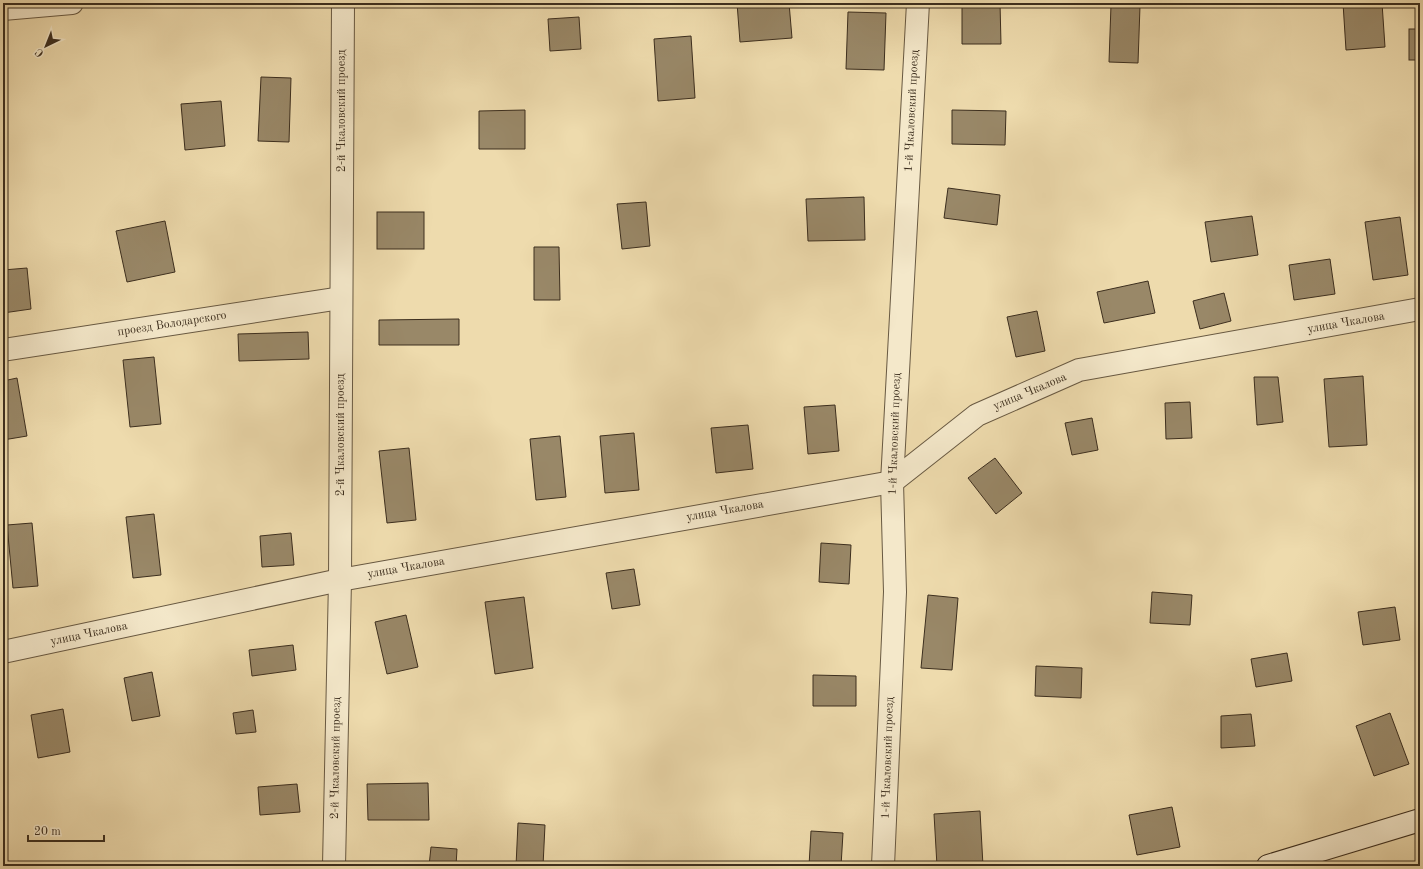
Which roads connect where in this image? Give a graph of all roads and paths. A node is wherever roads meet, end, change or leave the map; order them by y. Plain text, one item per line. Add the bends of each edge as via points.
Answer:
1 (72, 3) edge
2 (343, 3) edge
3 (918, 3) edge
4 (3, 9) edge
5 (341, 298) junction
6 (1420, 309) edge
7 (3, 350) edge
8 (892, 482) junction
9 (340, 580) junction
10 (3, 652) edge
11 (1420, 820) edge
12 (1279, 865) edge
13 (334, 866) edge
14 (883, 866) edge

1 - 4 street
2 - 5 street, 2-й Чкаловский проезд
3 - 8 street, 1-й Чкаловский проезд
5 - 7 street, проезд Володарского
5 - 9 street, 2-й Чкаловский проезд
6 - 8 street, улица Чкалова via 1079,370 977,415
8 - 9 street, улица Чкалова
8 - 14 street, 1-й Чкаловский проезд via 895,592
9 - 10 street, улица Чкалова
9 - 13 street, 2-й Чкаловский проезд
11 - 12 street

